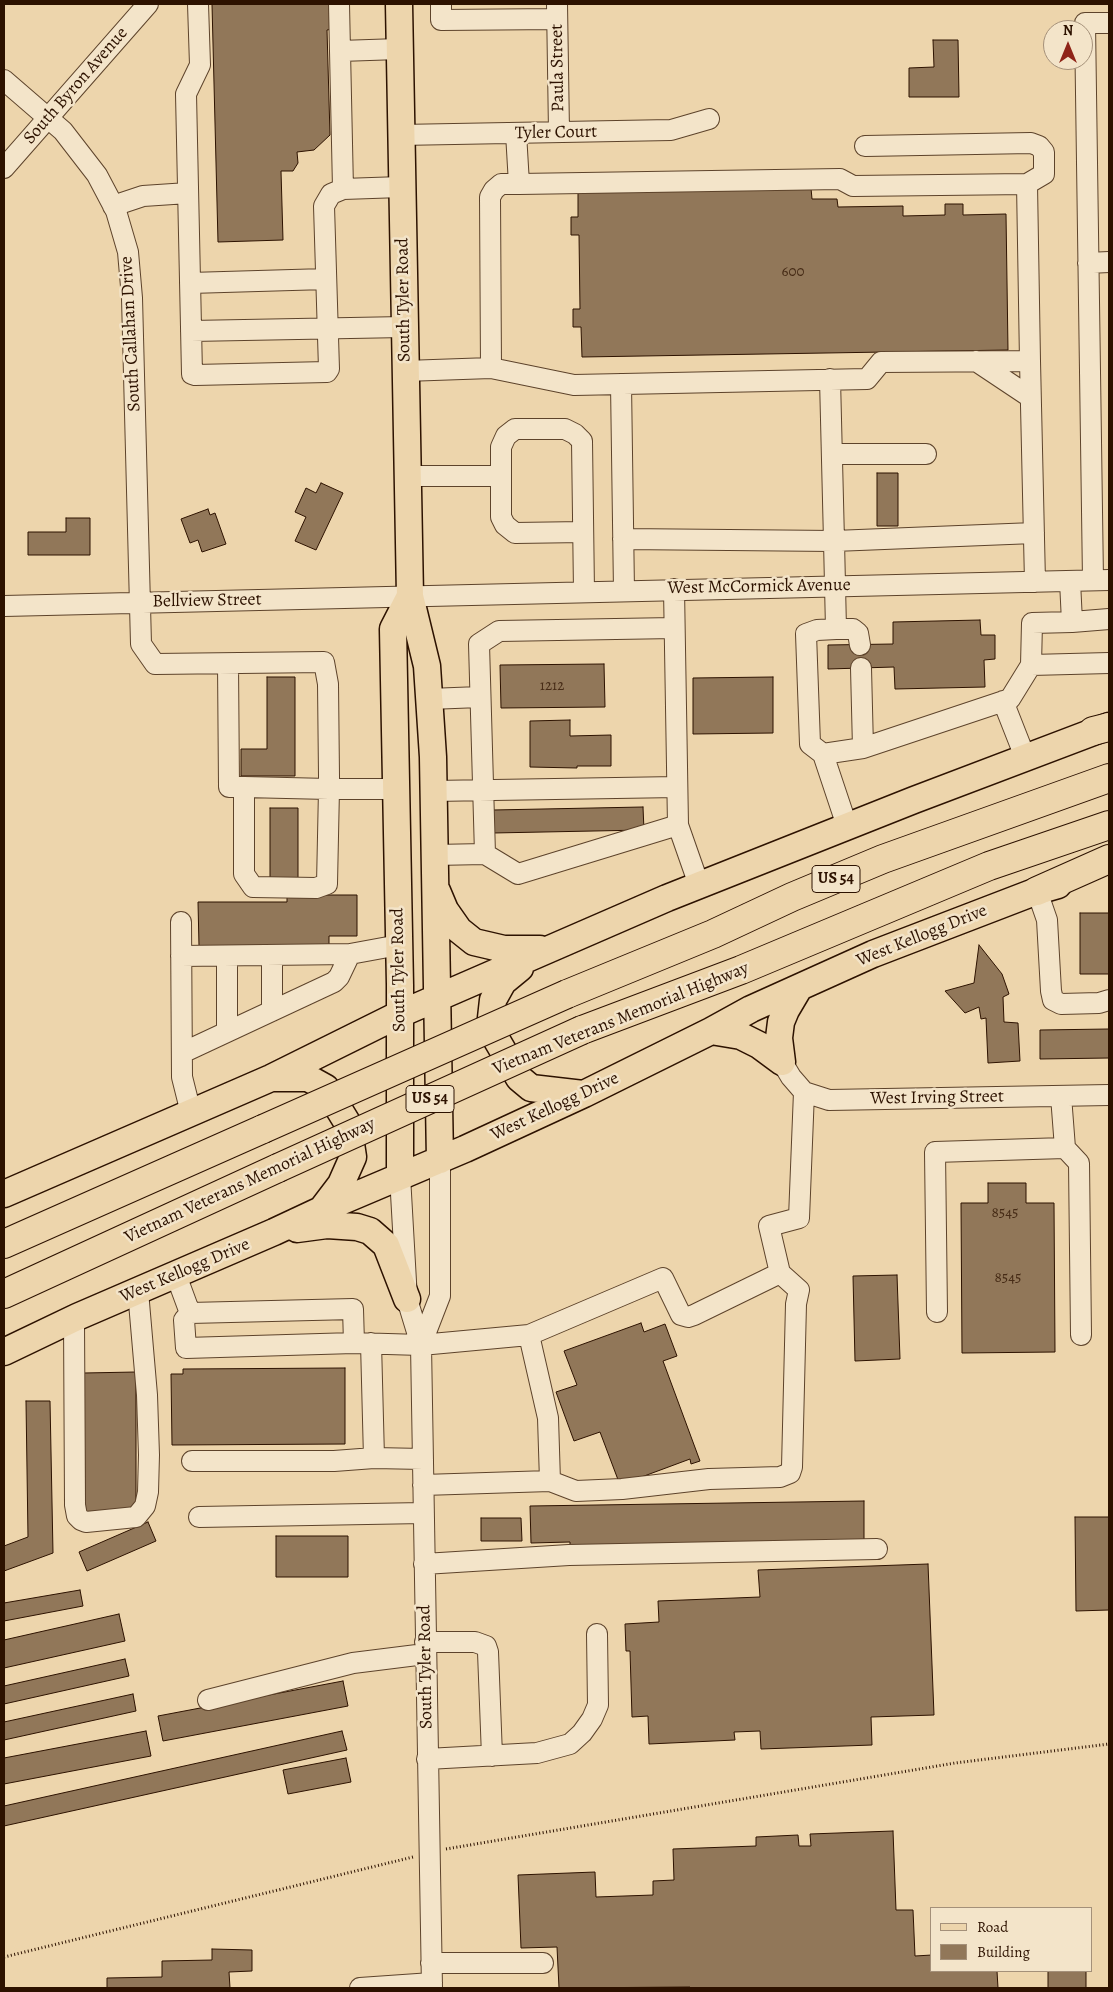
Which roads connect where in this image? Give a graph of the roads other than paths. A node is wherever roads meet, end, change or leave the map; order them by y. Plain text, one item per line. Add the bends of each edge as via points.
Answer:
1 (148, 4) edge
2 (198, 4) edge
3 (339, 4) edge
4 (399, 4) edge
5 (441, 4) edge
6 (557, 12) edge
7 (1109, 23) edge
8 (399, 49) junction
9 (340, 51) junction
10 (4, 80) edge
11 (48, 119) junction
12 (709, 119) dead end
13 (559, 132) junction
14 (516, 133) junction
15 (400, 135) junction
16 (866, 146) dead end
17 (4, 168) edge
18 (519, 184) junction
19 (1027, 184) junction
20 (402, 187) junction
21 (343, 189) junction
22 (188, 193) junction
23 (113, 206) junction
24 (1109, 262) edge
25 (1088, 263) junction
26 (326, 279) junction
27 (190, 283) junction
28 (404, 327) junction
29 (328, 329) junction
30 (190, 331) junction
31 (1030, 360) junction
32 (976, 361) junction
33 (491, 368) junction
34 (405, 371) junction
35 (830, 379) junction
36 (621, 384) junction
37 (1030, 397) junction
38 (832, 454) junction
39 (926, 454) dead end
40 (407, 476) junction
41 (501, 476) junction
42 (1100, 480) edge
43 (1101, 517) edge
44 (583, 532) junction
45 (1034, 533) junction
46 (623, 539) junction
47 (834, 541) junction
48 (1101, 580) edge
49 (1070, 581) junction
50 (1035, 582) junction
51 (834, 585) junction
52 (674, 589) junction
53 (624, 591) junction
54 (584, 592) junction
55 (410, 596) junction
56 (138, 602) junction
57 (4, 606) edge
58 (1109, 619) edge
59 (1072, 622) junction
60 (674, 628) junction
61 (836, 629) junction
62 (860, 645) dead end
63 (228, 664) junction
64 (1109, 664) edge
65 (1031, 665) junction
66 (861, 668) dead end
67 (480, 697) junction
68 (429, 699) junction
69 (1003, 702) junction
70 (1104, 728) edge
71 (863, 748) junction
72 (823, 754) junction
73 (1025, 757) junction
74 (1109, 778) edge
75 (244, 787) junction
76 (676, 787) junction
77 (329, 789) junction
78 (397, 789) junction
79 (483, 790) junction
80 (433, 791) junction
81 (678, 825) junction
82 (847, 826) junction
83 (1109, 826) edge
84 (485, 854) junction
85 (434, 855) junction
86 (1109, 859) edge
87 (1109, 872) edge
88 (699, 885) junction
89 (435, 886) junction
90 (1037, 891) junction
91 (181, 922) dead end
92 (399, 944) junction
93 (350, 954) junction
94 (542, 954) junction
95 (272, 955) junction
96 (181, 956) junction
97 (227, 956) junction
98 (799, 988) junction
99 (437, 998) junction
100 (1109, 1000) edge
101 (272, 1011) junction
102 (400, 1014) junction
103 (227, 1032) junction
104 (711, 1032) junction
105 (182, 1053) junction
106 (782, 1062) junction
107 (271, 1078) junction
108 (804, 1092) junction
109 (584, 1094) junction
110 (1109, 1095) edge
111 (1061, 1096) junction
112 (191, 1113) junction
113 (1065, 1148) junction
114 (440, 1160) junction
115 (400, 1176) junction
116 (4, 1194) edge
117 (321, 1210) junction
118 (274, 1232) junction
119 (4, 1244) edge
120 (780, 1273) junction
121 (176, 1275) junction
122 (138, 1291) junction
123 (4, 1294) edge
124 (407, 1298) junction
125 (938, 1312) dead end
126 (190, 1313) junction
127 (74, 1320) junction
128 (1081, 1335) dead end
129 (529, 1336) junction
130 (363, 1343) junction
131 (420, 1345) junction
132 (4, 1352) edge
133 (374, 1458) junction
134 (423, 1459) junction
135 (192, 1460) dead end
136 (550, 1481) junction
137 (423, 1484) junction
138 (423, 1513) junction
139 (199, 1517) dead end
140 (877, 1549) dead end
141 (424, 1564) junction
142 (597, 1634) dead end
143 (425, 1648) junction
144 (208, 1700) dead end
145 (492, 1756) junction
146 (427, 1759) junction
147 (431, 1963) junction
148 (543, 1963) dead end
149 (432, 1986) edge
150 (360, 1988) edge

1 - 11 street, South Byron Avenue
2 - 22 street via 200,65 186,94
3 - 9 street
4 - 8 main road, South Tyler Road
5 - 6 street via 441,20
6 - 13 street, Paula Street
7 - 25 street via 1085,23
8 - 9 street
8 - 15 main road, South Tyler Road
9 - 21 street
10 - 11 street, South Callahan Drive
11 - 17 street, South Byron Avenue
11 - 23 street, South Callahan Drive via 63,131 97,175
12 - 13 street, Tyler Court via 671,130
13 - 14 street, Tyler Court
14 - 15 street, Tyler Court
14 - 18 street
15 - 20 main road, South Tyler Road
16 - 19 street via 1031,143 1044,152 1044,174
18 - 19 street via 840,179 853,186
18 - 33 street via 501,184 490,197
19 - 31 street
20 - 21 street
20 - 28 main road, South Tyler Road
21 - 26 street via 331,194 324,206
22 - 23 street via 143,196
22 - 27 street
23 - 56 street, South Callahan Drive via 128,252 132,298
24 - 25 street
25 - 42 street
26 - 27 street
26 - 29 street
27 - 30 street
28 - 29 street
28 - 34 main road, South Tyler Road
29 - 30 street
29 - 30 street via 329,369 325,373 195,376 191,371
31 - 32 street
31 - 37 street
32 - 35 street via 881,362 867,379
32 - 37 street
33 - 34 street
33 - 36 street via 574,385
34 - 40 main road, South Tyler Road
35 - 36 street
35 - 38 street
36 - 46 street
37 - 45 street
38 - 39 street
38 - 47 street
40 - 41 street
40 - 55 main road, South Tyler Road
41 - 44 street via 501,518 515,533
41 - 44 street via 501,447 506,436 515,429 565,428 575,434 582,441
42 - 43 street
43 - 48 street
44 - 54 street
45 - 47 street
45 - 50 street
46 - 47 street
46 - 53 street
47 - 51 street
48 - 49 street, West McCormick Avenue
49 - 50 street, West McCormick Avenue
49 - 59 street
50 - 51 street, West McCormick Avenue
51 - 52 street, West McCormick Avenue
51 - 61 street
52 - 53 street, West McCormick Avenue
52 - 60 street
53 - 54 street, West McCormick Avenue
54 - 55 street, West McCormick Avenue
55 - 56 street, Bellview Street
55 - 68 main road, South Tyler Road via 427,666
55 - 78 main road, South Tyler Road via 393,629
56 - 57 street, Bellview Street
56 - 63 street, South Callahan Drive via 141,644 155,664
58 - 59 street
59 - 65 street via 1032,623
60 - 67 street via 499,631 479,644
60 - 76 street
61 - 62 street via 853,629 858,634
61 - 72 street via 806,634 810,744
63 - 75 street via 229,787
63 - 77 street via 324,662 328,684
64 - 65 street
65 - 69 street via 1010,699
66 - 71 street
67 - 68 street
67 - 79 street
68 - 80 main road, South Tyler Road
69 - 71 street
69 - 73 street
70 - 73 main road
71 - 72 street
72 - 82 street
73 - 82 main road
74 - 119 highway, US 54, bridge via 883,859 792,897
75 - 77 street
75 - 77 street via 244,874 253,887 316,888 327,884
76 - 79 street
76 - 81 street
77 - 78 street
78 - 92 main road, South Tyler Road
79 - 80 street
79 - 84 street
80 - 85 main road, South Tyler Road
81 - 84 street via 518,874
81 - 88 street
82 - 88 main road
83 - 123 highway, Vietnam Veterans Memorial Highway / US 54, bridge via 989,866 741,970 582,1030
84 - 85 street
85 - 89 main road, South Tyler Road
86 - 90 highway
87 - 90 main road, West Kellogg Drive
88 - 94 main road
89 - 94 main road via 445,910 459,930 474,942
89 - 99 main road, South Tyler Road
90 - 98 main road, West Kellogg Drive via 873,954
90 - 100 street via 1047,920 1053,1000 1061,1004
91 - 96 street
92 - 93 street
92 - 102 main road, South Tyler Road
93 - 95 street
93 - 101 street via 334,982
94 - 99 main road
94 - 109 main road via 503,982 492,1000 495,1037 519,1078 531,1088
95 - 97 street
95 - 101 street
96 - 97 street
96 - 105 street
97 - 103 street
98 - 104 main road, West Kellogg Drive
98 - 106 main road via 781,1022
99 - 102 main road
99 - 114 main road, South Tyler Road
101 - 103 street
102 - 107 main road
102 - 115 main road, South Tyler Road
103 - 105 street
104 - 106 main road via 741,1036
104 - 109 main road, West Kellogg Drive
105 - 112 street via 182,1078
106 - 108 street
107 - 112 main road
107 - 117 main road via 308,1078 326,1088 348,1124 352,1157 341,1184
108 - 111 street, West Irving Street via 829,1100
108 - 120 street via 799,1218 769,1226
109 - 114 main road, West Kellogg Drive
110 - 111 street, West Irving Street
111 - 113 street
112 - 116 main road
113 - 125 street via 935,1152
113 - 128 street via 1079,1163
114 - 115 main road, West Kellogg Drive
114 - 131 street, South Tyler Road via 440,1296
115 - 117 main road, West Kellogg Drive
115 - 124 street, South Tyler Road
117 - 118 main road, West Kellogg Drive
118 - 121 main road, West Kellogg Drive
118 - 124 main road via 327,1224 370,1231 386,1245
120 - 129 street via 688,1317 681,1315 663,1278
120 - 136 street via 799,1290 790,1473 780,1478 709,1479 576,1491
121 - 122 main road, West Kellogg Drive
121 - 126 street
122 - 127 main road, West Kellogg Drive
122 - 127 street via 148,1395 149,1456 148,1492 145,1506 136,1517 86,1522 77,1516
124 - 131 street, South Tyler Road
126 - 130 street via 353,1309
126 - 130 street via 184,1320 186,1348
127 - 132 main road, West Kellogg Drive
129 - 131 street
129 - 136 street via 548,1418
130 - 131 street
130 - 133 street
131 - 134 street, South Tyler Road
133 - 134 street
133 - 135 street via 334,1461
134 - 137 street, South Tyler Road
136 - 137 street
137 - 138 street, South Tyler Road
138 - 139 street
138 - 141 street, South Tyler Road
140 - 141 street via 569,1555
141 - 143 street, South Tyler Road
142 - 145 street via 598,1705 582,1733 570,1744 552,1750
143 - 144 street
143 - 145 street via 476,1642 486,1646
143 - 146 street, South Tyler Road
145 - 146 street
146 - 147 street, South Tyler Road
147 - 148 street
147 - 149 street, South Tyler Road
149 - 150 street

